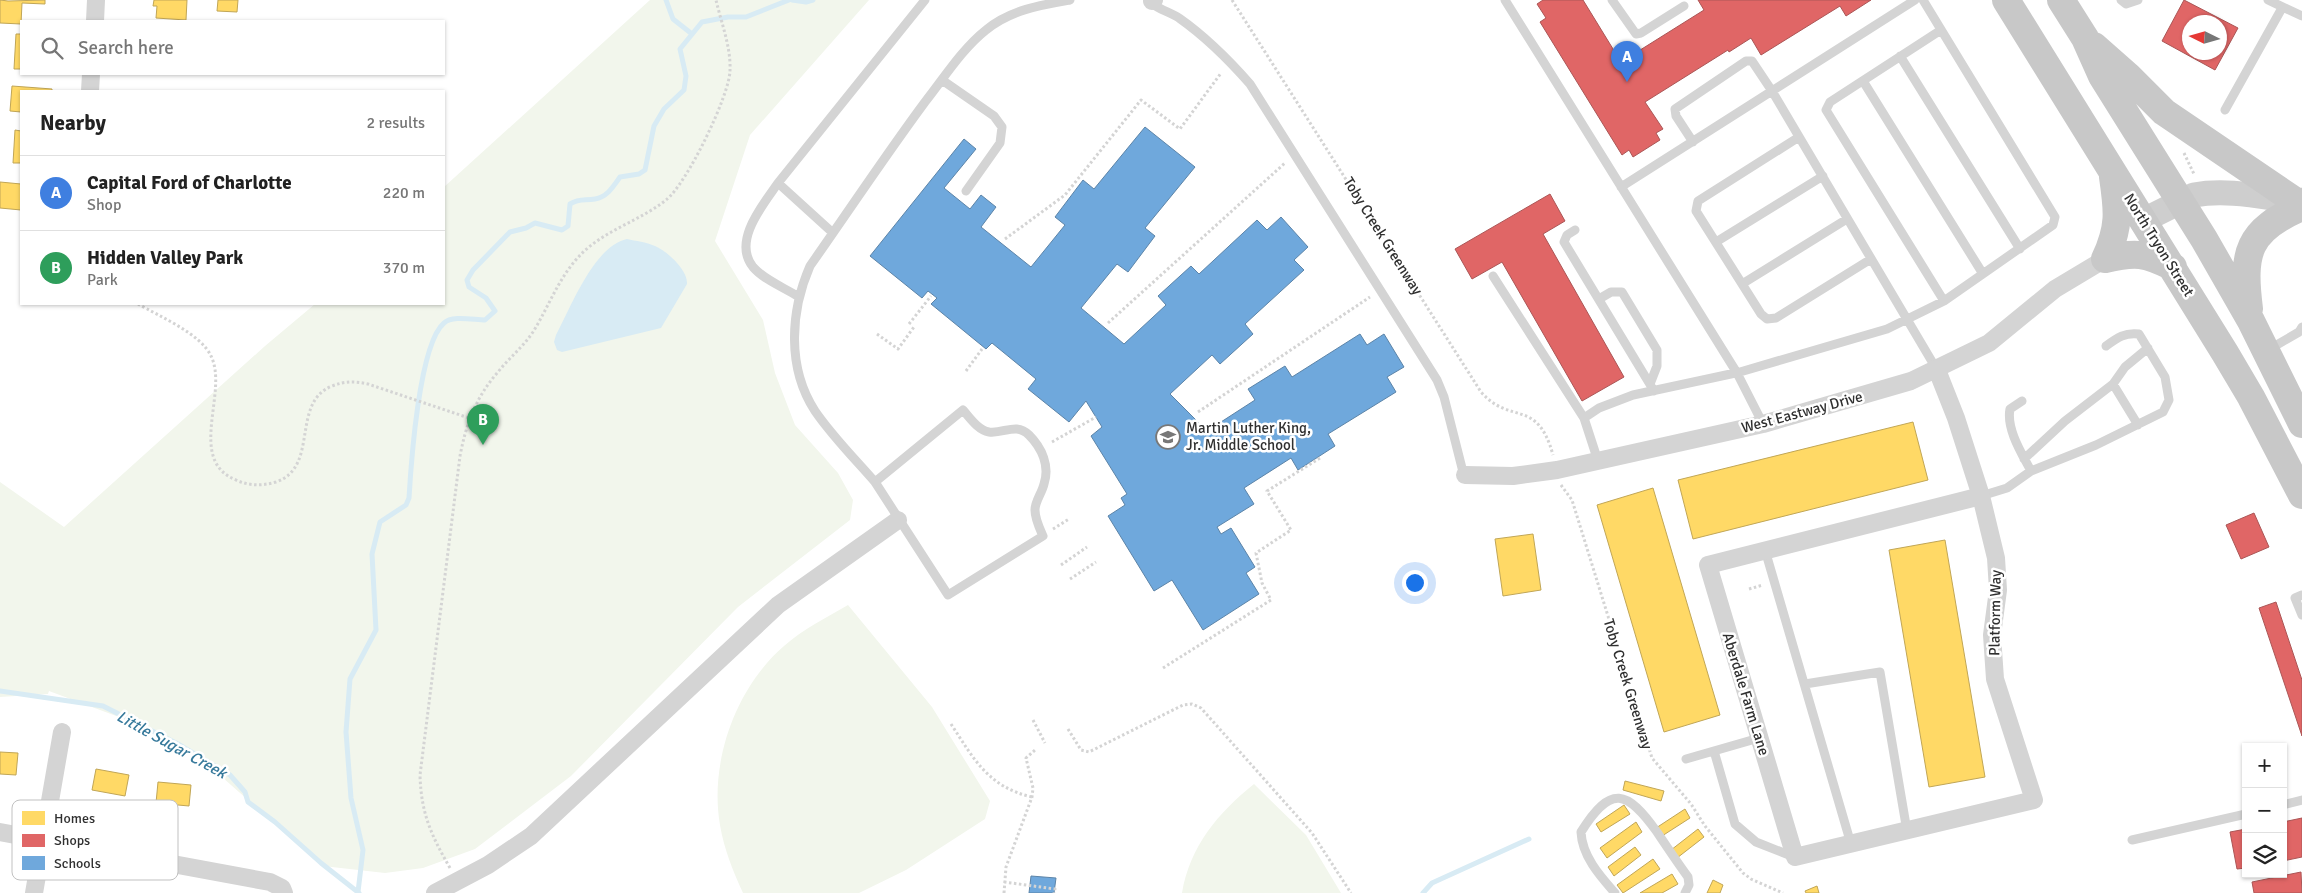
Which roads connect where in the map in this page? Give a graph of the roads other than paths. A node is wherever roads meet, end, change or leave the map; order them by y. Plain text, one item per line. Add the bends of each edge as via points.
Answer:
1 (96, 0) edge
2 (925, 0) edge
3 (1070, 0) edge
4 (1151, 0) edge
5 (1505, 0) edge
6 (1612, 0) edge
7 (1915, 0) edge
8 (1923, 0) edge
9 (2006, 0) edge
10 (2061, 0) edge
11 (2120, 0) edge
12 (2138, 0) edge
13 (2268, 0) edge
14 (1042, 2) edge
15 (1684, 6) dead end
16 (2282, 8) junction
17 (2302, 16) edge
18 (95, 20) edge
19 (1942, 30) junction
20 (2085, 38) junction
21 (1900, 56) junction
22 (91, 75) edge
23 (942, 80) junction
24 (1863, 80) junction
25 (90, 90) edge
26 (1772, 91) junction
27 (2225, 110) dead end
28 (1799, 137) junction
29 (1693, 142) junction
30 (2111, 168) junction
31 (1823, 176) junction
32 (778, 183) junction
33 (1621, 187) junction
34 (966, 190) dead end
35 (2181, 201) junction
36 (2300, 203) edge
37 (1848, 219) junction
38 (2144, 220) junction
39 (1575, 230) dead end
40 (833, 233) junction
41 (1716, 242) junction
42 (2020, 249) junction
43 (1871, 259) junction
44 (2105, 259) junction
45 (2173, 267) junction
46 (1983, 274) junction
47 (1493, 276) dead end
48 (1742, 284) junction
49 (799, 297) junction
50 (1599, 299) junction
51 (1944, 301) junction
52 (1908, 321) junction
53 (2251, 321) junction
54 (2302, 327) edge
55 (2106, 346) dead end
56 (2148, 348) junction
57 (2266, 351) junction
58 (1937, 370) junction
59 (1737, 373) junction
60 (2113, 384) junction
61 (1652, 388) junction
62 (2022, 401) dead end
63 (1584, 418) junction
64 (1763, 424) junction
65 (2302, 424) edge
66 (2138, 425) junction
67 (2024, 458) junction
68 (1598, 461) junction
69 (2031, 471) junction
70 (1465, 475) joint
71 (875, 482) junction
72 (2302, 495) edge
73 (1981, 496) junction
74 (898, 520) junction
75 (1765, 550) junction
76 (2302, 595) edge
77 (2302, 615) edge
78 (1805, 684) junction
79 (62, 732) dead end
80 (1759, 738) junction
81 (1714, 751) junction
82 (1686, 759) dead end
83 (51, 800) edge
84 (2302, 800) edge
85 (2287, 804) edge
86 (2242, 815) edge
87 (1907, 831) junction
88 (2132, 840) dead end
89 (1851, 844) junction
90 (1795, 857) junction
91 (178, 864) edge
92 (36, 880) edge
93 (34, 893) edge
94 (284, 893) edge
95 (436, 893) edge
96 (1615, 893) edge
97 (1685, 893) edge

1 - 18 street
2 - 32 lane
3 - 14 lane
4 - 70 lane via 1154,6 1181,19 1228,58 1250,84 1437,380
5 - 33 lane
6 - 15 lane via 1636,34
7 - 26 lane
8 - 19 lane
9 - 30 main road, North Tryon Street
10 - 20 main road
11 - 12 lane via 2126,4
13 - 16 lane
14 - 23 lane via 1011,14 986,30
16 - 17 lane
16 - 27 lane
19 - 21 lane
19 - 42 lane via 2055,217 2051,228
20 - 35 main road via 2102,76
20 - 36 main road via 2164,112
21 - 24 lane
21 - 42 lane
22 - 25 street
23 - 34 lane via 994,116 1002,127 1000,143
23 - 40 lane
24 - 46 lane
24 - 51 lane via 1830,102 1827,113
26 - 28 lane
26 - 29 lane
26 - 29 lane via 1752,61 1739,66 1675,109
28 - 31 lane
28 - 41 lane via 1697,203 1696,211
29 - 33 lane
30 - 38 main road, North Tryon Street
30 - 44 main road via 2117,226
31 - 37 lane
31 - 41 lane
32 - 40 lane
32 - 49 lane via 748,230 746,247 753,266
33 - 59 lane
35 - 36 main road via 2194,195 2213,193
35 - 38 main road
35 - 53 main road
36 - 53 main road via 2272,221 2250,249 2245,268
37 - 43 lane
37 - 48 lane
38 - 45 main road, North Tryon Street
39 - 50 lane via 1566,236 1564,242
40 - 49 lane via 810,266
41 - 48 lane
42 - 46 lane
43 - 48 lane via 1772,320 1761,314
43 - 52 lane
44 - 45 main road via 2141,254
44 - 58 street, West Eastway Drive via 2055,289 1989,343
45 - 72 main road, North Tryon Street via 2251,397
46 - 51 lane
47 - 63 lane
49 - 71 lane via 794,345 805,392 816,412
50 - 61 lane
50 - 61 lane via 1611,292 1622,292 1654,344 1658,358
51 - 52 lane
52 - 58 lane
52 - 59 lane
53 - 57 main road
54 - 57 lane
55 - 56 lane via 2130,333 2139,334
56 - 60 lane via 2125,367
56 - 66 lane via 2165,377 2169,400 2162,412
57 - 65 main road
58 - 64 street, West Eastway Drive via 1911,381
58 - 73 street, Platform Way
59 - 61 lane
59 - 64 lane
60 - 66 lane
60 - 67 lane
61 - 63 lane via 1615,401
62 - 67 lane via 2010,409 2009,416
63 - 68 lane
64 - 68 street, West Eastway Drive
66 - 69 lane
67 - 69 lane
68 - 70 street, West Eastway Drive via 1513,476
69 - 73 lane via 2007,488
71 - 74 lane
71 - 74 lane via 963,410 988,432 1021,429 1045,457 1047,472 1035,508 1043,536 948,595
73 - 75 street, Aberdale Farm Lane
73 - 87 street, Platform Way via 1996,558 1998,590 1992,635 1995,679 2034,800
74 - 95 street via 778,605 531,836 488,865 453,880
75 - 78 lane
75 - 80 street, Aberdale Farm Lane via 1708,565
76 - 77 lane via 2295,598
78 - 87 lane via 1880,672
78 - 89 lane
79 - 83 street
80 - 81 lane
80 - 90 street, Aberdale Farm Lane
81 - 82 lane
81 - 90 lane via 1735,824 1756,842
84 - 85 lane
86 - 88 lane
87 - 89 street
89 - 90 street
91 - 94 street via 270,882 282,888
92 - 93 street
96 - 97 lane via 1586,852 1581,832 1603,806 1618,798 1627,800 1644,814 1688,877

